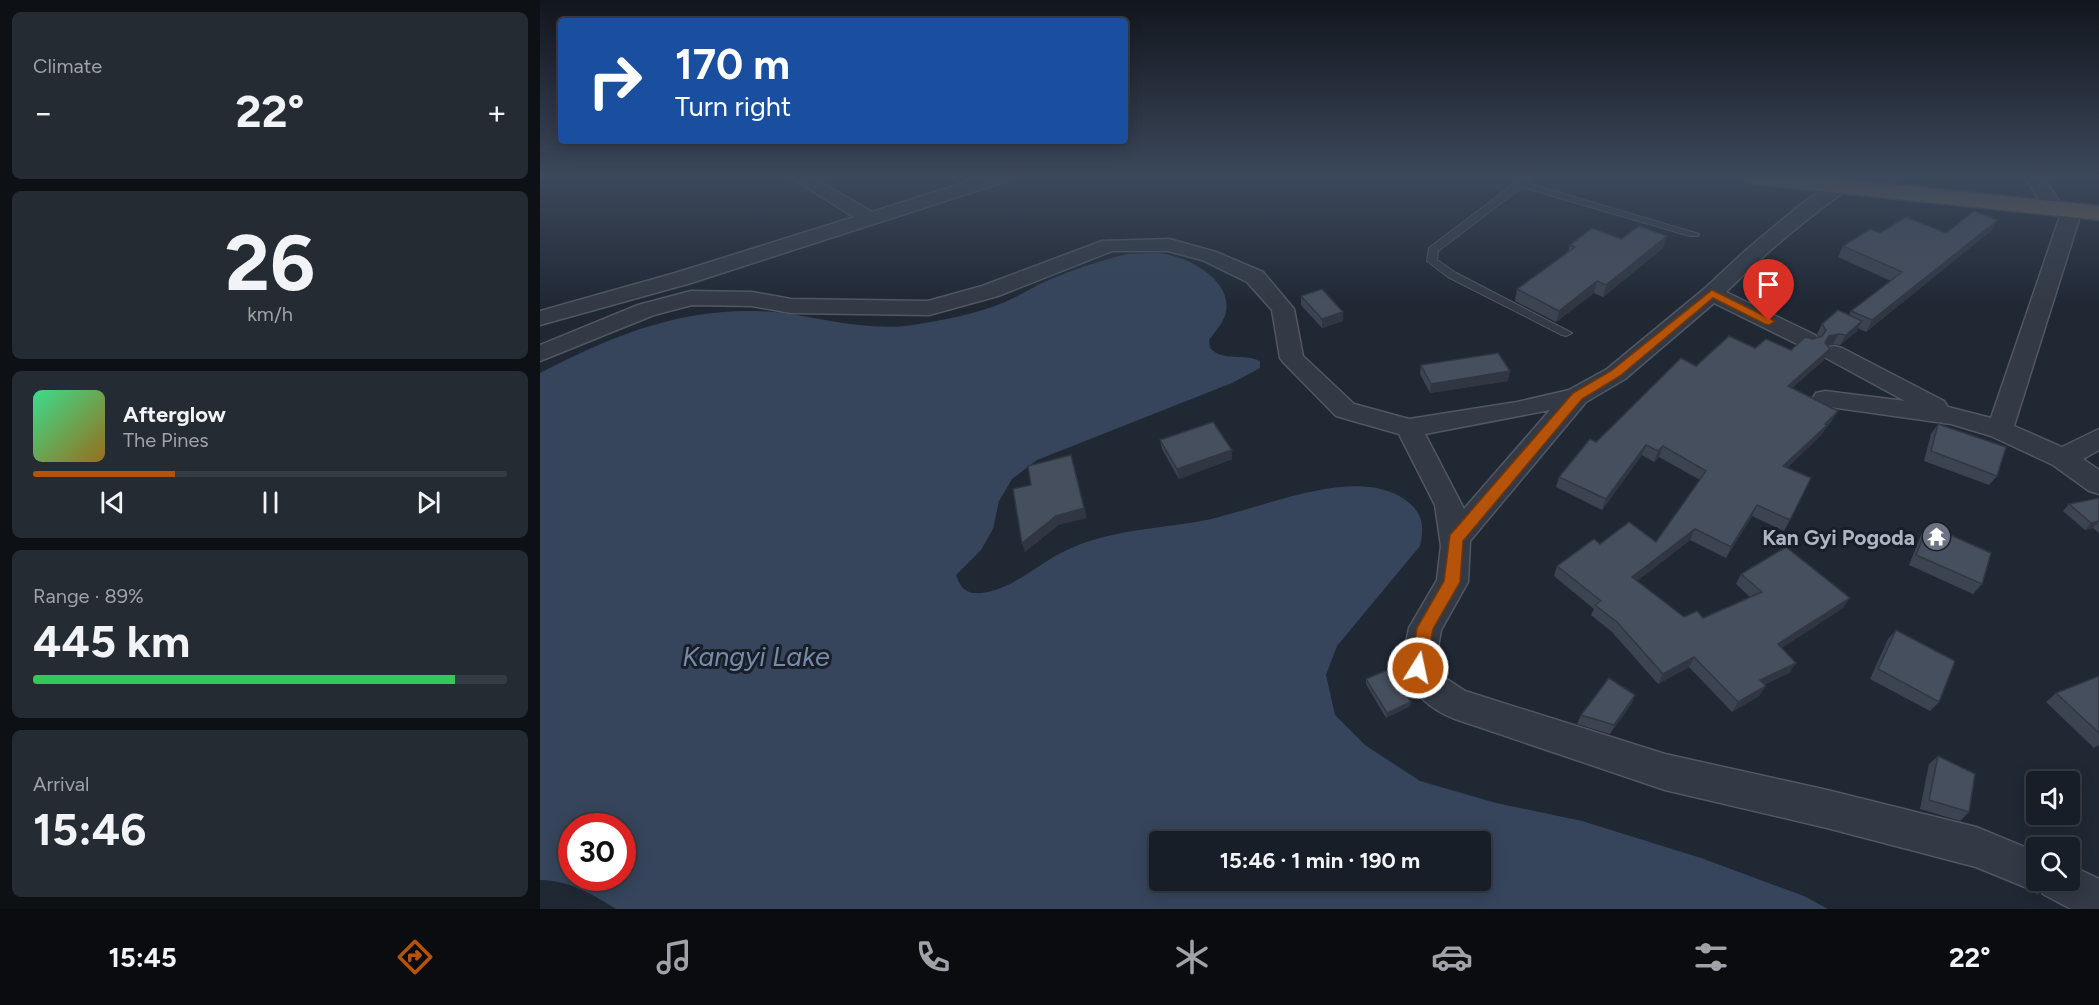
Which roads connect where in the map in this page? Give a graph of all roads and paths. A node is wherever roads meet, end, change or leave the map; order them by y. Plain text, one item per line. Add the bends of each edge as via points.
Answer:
1 (870, 219) edge
2 (1474, 219) edge
3 (1648, 219) edge
4 (1795, 219) edge
5 (2059, 219) edge
6 (1694, 234) dead end
7 (1712, 294) junction
8 (540, 318) edge
9 (1566, 333) dead end
10 (1807, 340) edge
11 (1834, 353) dead end
12 (540, 354) edge
13 (1577, 396) junction
14 (1825, 399) dead end
15 (1952, 416) junction
16 (1408, 428) junction
17 (2000, 430) junction
18 (2099, 438) edge
19 (2063, 458) junction
20 (2099, 484) edge
21 (1455, 539) junction
22 (2026, 867) edge
23 (2079, 891) edge
24 (2099, 901) edge

1 - 8 street
2 - 9 lane via 1433,250 1432,261
3 - 6 lane
4 - 7 street
5 - 17 street
7 - 10 street
7 - 13 street via 1616,374
11 - 15 street
12 - 16 street via 646,310 691,298 752,299 791,306 929,308 990,291 1109,245 1169,245 1209,255 1255,277 1283,309 1292,358 1345,410
13 - 16 street
13 - 21 street
14 - 15 street
15 - 17 street
16 - 21 street via 1449,505
17 - 19 street
18 - 19 street
19 - 20 street
21 - 22 street via 1452,582 1425,628 1418,668 1432,688 1455,703 1665,772 1976,847
23 - 24 street

